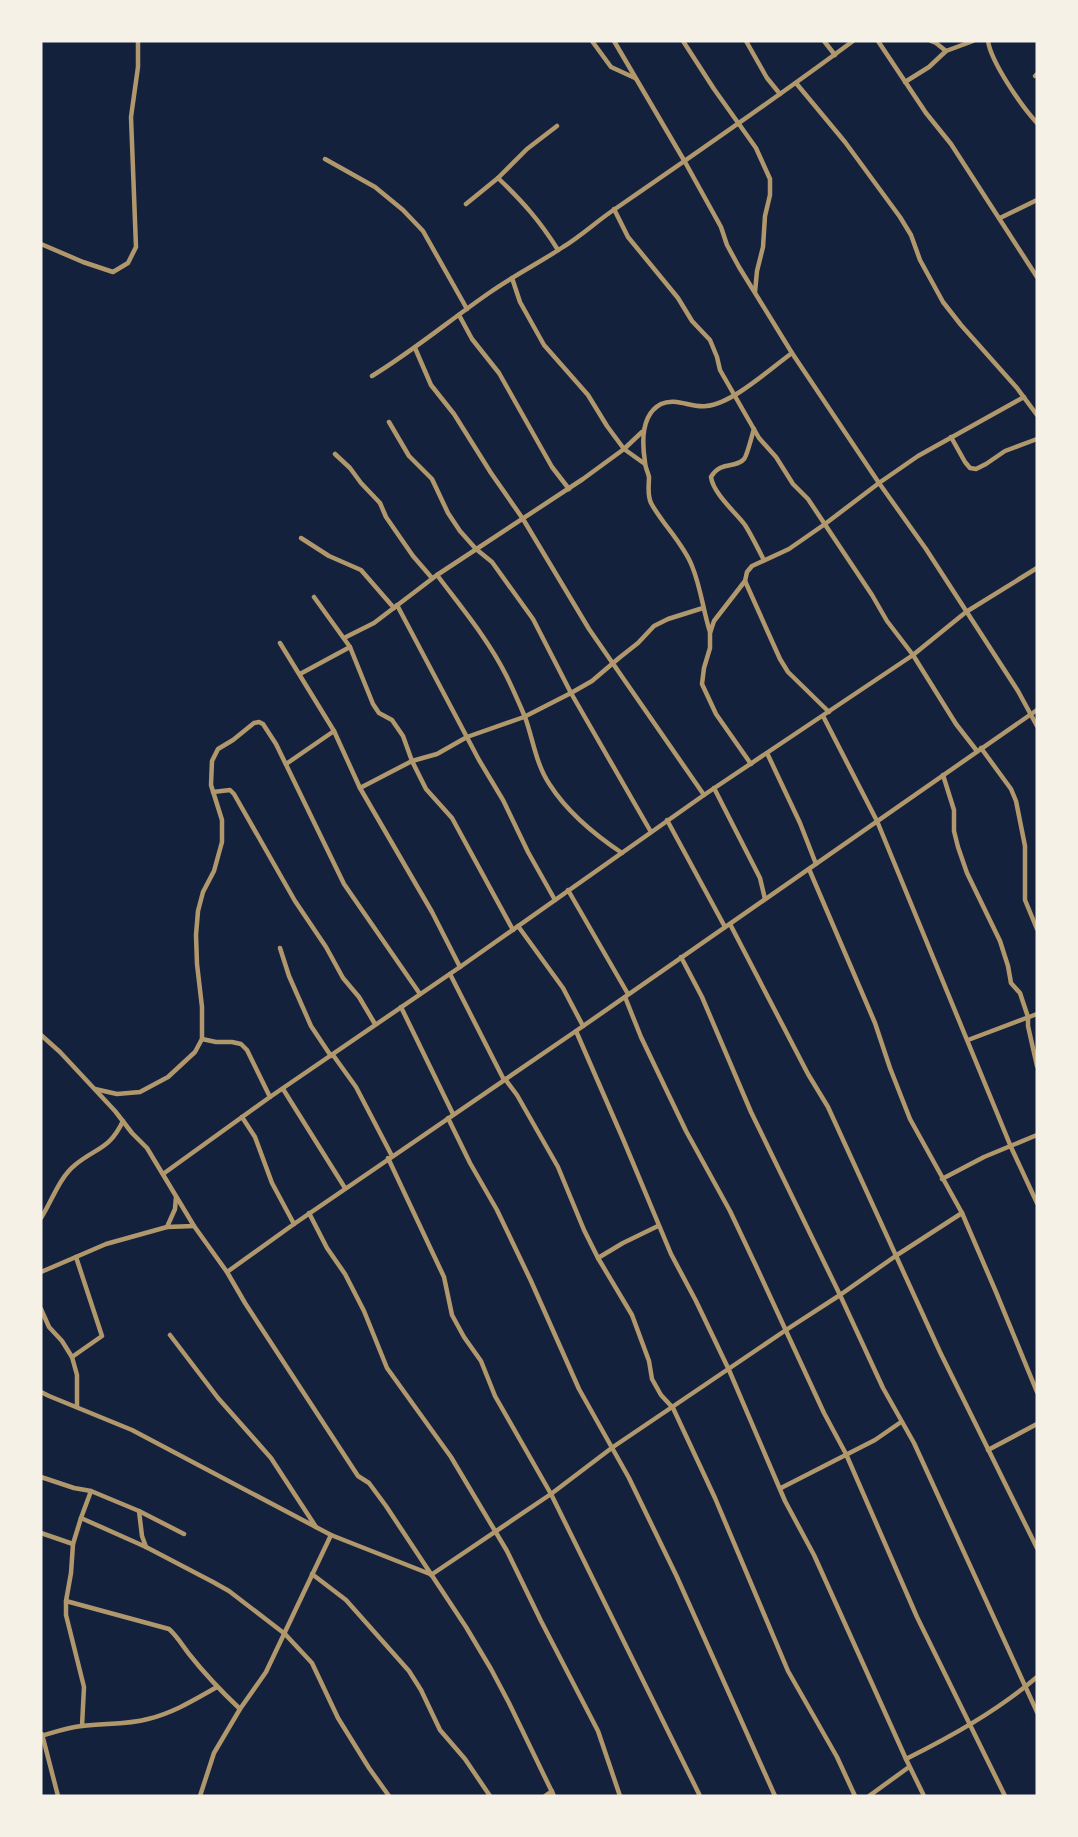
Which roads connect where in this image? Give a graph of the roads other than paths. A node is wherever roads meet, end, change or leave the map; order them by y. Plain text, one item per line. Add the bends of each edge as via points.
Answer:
1 (138, 41) edge
2 (592, 41) edge
3 (614, 41) edge
4 (683, 41) edge
5 (746, 41) edge
6 (824, 41) edge
7 (853, 41) edge
8 (878, 41) edge
9 (931, 41) edge
10 (973, 41) edge
11 (988, 41) edge
12 (946, 51) junction
13 (835, 54) junction
14 (635, 78) junction
15 (905, 82) junction
16 (796, 84) junction
17 (780, 94) junction
18 (1037, 123) edge
19 (740, 124) junction
20 (557, 126) dead end
21 (325, 158) dead end
22 (685, 162) junction
23 (498, 178) junction
24 (1037, 200) edge
25 (466, 204) dead end
26 (614, 209) junction
27 (1000, 218) junction
28 (41, 244) edge
29 (558, 250) junction
30 (1034, 268) edge
31 (1037, 277) edge
32 (512, 278) junction
33 (755, 292) junction
34 (467, 309) junction
35 (459, 315) junction
36 (415, 348) junction
37 (792, 353) junction
38 (372, 376) dead end
39 (734, 396) junction
40 (1024, 397) junction
41 (1037, 405) edge
42 (1031, 408) junction
43 (1037, 415) edge
44 (389, 422) dead end
45 (754, 429) junction
46 (642, 432) junction
47 (951, 437) junction
48 (1037, 439) edge
49 (624, 449) junction
50 (336, 454) dead end
51 (645, 464) junction
52 (878, 482) junction
53 (569, 489) junction
54 (523, 518) junction
55 (825, 524) junction
56 (301, 538) dead end
57 (476, 549) junction
58 (764, 560) junction
59 (1037, 568) edge
60 (437, 575) junction
61 (432, 578) junction
62 (745, 581) junction
63 (314, 597) dead end
64 (396, 607) junction
65 (703, 608) junction
66 (966, 612) junction
67 (710, 633) junction
68 (344, 638) junction
69 (280, 642) dead end
70 (350, 648) junction
71 (913, 655) junction
72 (612, 663) junction
73 (300, 674) junction
74 (571, 693) junction
75 (1037, 710) edge
76 (829, 712) junction
77 (1030, 714) junction
78 (823, 716) junction
79 (524, 717) junction
80 (1037, 726) edge
81 (334, 731) junction
82 (468, 737) junction
83 (979, 750) junction
84 (767, 753) junction
85 (412, 762) junction
86 (286, 764) junction
87 (751, 764) junction
88 (942, 775) junction
89 (360, 788) junction
90 (714, 788) junction
91 (213, 792) junction
92 (704, 795) junction
93 (668, 820) junction
94 (877, 821) junction
95 (651, 832) junction
96 (622, 853) junction
97 (816, 864) junction
98 (809, 869) junction
99 (568, 890) junction
100 (765, 899) junction
101 (555, 900) junction
102 (730, 924) junction
103 (518, 926) junction
104 (725, 927) junction
105 (1037, 929) edge
106 (513, 930) junction
107 (280, 948) dead end
108 (681, 957) junction
109 (460, 967) junction
110 (450, 974) junction
111 (420, 994) junction
112 (627, 996) junction
113 (401, 1007) junction
114 (1037, 1014) edge
115 (1028, 1017) junction
116 (375, 1024) junction
117 (583, 1026) junction
118 (576, 1031) junction
119 (41, 1035) edge
120 (202, 1039) junction
121 (968, 1040) junction
122 (332, 1055) junction
123 (1037, 1066) edge
124 (505, 1079) junction
125 (94, 1089) junction
126 (283, 1089) junction
127 (270, 1097) junction
128 (451, 1116) junction
129 (242, 1117) junction
130 (123, 1121) junction
131 (1037, 1135) edge
132 (1011, 1146) junction
133 (390, 1157) junction
134 (163, 1174) junction
135 (942, 1178) junction
136 (345, 1188) junction
137 (176, 1196) junction
138 (1037, 1203) edge
139 (309, 1213) junction
140 (962, 1213) junction
141 (41, 1218) edge
142 (294, 1224) junction
143 (194, 1226) junction
144 (658, 1226) junction
145 (167, 1227) junction
146 (897, 1255) junction
147 (76, 1257) junction
148 (598, 1258) junction
149 (41, 1272) edge
150 (227, 1272) junction
151 (840, 1295) junction
152 (41, 1309) edge
153 (786, 1330) junction
154 (170, 1335) dead end
155 (72, 1357) junction
156 (729, 1370) junction
157 (41, 1392) edge
158 (1037, 1392) edge
159 (77, 1407) junction
160 (673, 1408) junction
161 (901, 1422) junction
162 (1037, 1424) edge
163 (613, 1448) junction
164 (988, 1450) junction
165 (846, 1454) junction
166 (41, 1477) edge
167 (781, 1488) junction
168 (91, 1491) junction
169 (551, 1494) junction
170 (139, 1511) junction
171 (81, 1518) junction
172 (317, 1528) junction
173 (495, 1531) junction
174 (41, 1533) edge
175 (184, 1534) dead end
176 (331, 1535) junction
177 (73, 1544) junction
178 (146, 1547) junction
179 (1037, 1548) edge
180 (312, 1574) junction
181 (431, 1574) junction
182 (66, 1601) junction
183 (285, 1634) junction
184 (1037, 1677) edge
185 (217, 1687) junction
186 (1024, 1688) junction
187 (240, 1709) junction
188 (1037, 1712) edge
189 (971, 1725) junction
190 (82, 1726) junction
191 (42, 1735) edge
192 (906, 1759) junction
193 (910, 1767) junction
194 (553, 1793) edge
195 (58, 1796) edge
196 (200, 1796) edge
197 (389, 1796) edge
198 (490, 1796) edge
199 (545, 1796) edge
200 (620, 1796) edge
201 (700, 1796) edge
202 (776, 1796) edge
203 (855, 1796) edge
204 (869, 1796) edge
205 (924, 1796) edge
206 (1005, 1796) edge

1 - 28 street via 131,117 136,248 128,263 112,272
2 - 14 street via 611,67
3 - 14 street
4 - 19 street
5 - 17 street
6 - 13 street
7 - 13 street
8 - 15 street
9 - 12 street
10 - 12 street
11 - 18 street via 1001,70
12 - 15 street via 929,67
13 - 16 street
14 - 22 street
15 - 27 street
16 - 17 street
16 - 40 street via 845,142 900,217 943,302 960,326
17 - 19 street
19 - 22 street
19 - 33 street via 770,178 764,247
20 - 23 street via 527,149
21 - 34 street via 374,187 423,231
22 - 26 street
22 - 33 street via 721,226 727,246
23 - 25 street
23 - 29 street via 529,208
24 - 27 street
26 - 29 street
26 - 39 street via 628,237 710,340 720,370
27 - 30 street
29 - 32 street
30 - 31 street
32 - 34 street
32 - 49 street via 520,302 544,345 588,395
33 - 37 street
34 - 35 street
35 - 36 street
35 - 53 street via 472,339 499,373 552,467
36 - 38 street
36 - 54 street via 431,385
37 - 39 street
37 - 52 street
39 - 45 street
39 - 46 street via 704,407 676,402 661,404 650,414
40 - 42 street
40 - 47 street
41 - 42 street
42 - 43 street
44 - 57 street via 409,456 432,479 448,513
45 - 55 street
45 - 58 street via 745,459 714,471 711,482 746,527
46 - 49 street
46 - 51 street
47 - 48 street via 965,462 976,469 1005,451
47 - 52 street
49 - 51 street
49 - 53 street
50 - 61 street via 380,503 413,556
51 - 65 street via 651,502 692,564
52 - 55 street
52 - 66 street
53 - 54 street
54 - 57 street
54 - 72 street
55 - 58 street via 789,549
55 - 71 street via 887,622
56 - 64 street via 329,556 361,570
57 - 60 street
57 - 74 street via 492,562 533,620
58 - 62 street via 752,566
59 - 66 street
60 - 61 street
60 - 79 street via 506,674
61 - 64 street
62 - 67 street via 714,621
62 - 76 street via 784,666
63 - 68 street
64 - 68 street
64 - 82 street
65 - 67 street
65 - 72 street via 654,626 638,644
66 - 71 street
66 - 77 street
67 - 87 street via 702,684 716,714
68 - 70 street
69 - 73 street
70 - 73 street
70 - 85 street via 373,704 379,713 392,720 403,736
71 - 76 street
71 - 83 street via 956,724
72 - 74 street via 592,681
72 - 92 street
73 - 81 street
74 - 79 street
74 - 95 street
75 - 77 street
76 - 78 street
77 - 80 street
77 - 83 street
78 - 84 street
78 - 94 street
79 - 82 street
79 - 96 street via 549,784 580,820
81 - 86 street
81 - 89 street
82 - 85 street via 443,751
82 - 101 street
83 - 88 street
83 - 105 street via 1011,789 1016,801 1025,846 1025,900
84 - 87 street
84 - 97 street
85 - 89 street
85 - 106 street via 426,789 452,818
86 - 91 street via 268,731 259,722 218,749 212,761
86 - 111 street via 344,884
87 - 90 street
88 - 94 street
88 - 115 street via 952,801 954,831 967,873 1000,941 1009,978 1020,992
89 - 109 street via 428,904
90 - 92 street
90 - 100 street via 760,878
91 - 116 street via 230,790 234,794 295,901
91 - 120 street via 222,820 222,842 198,911 196,935
92 - 93 street
93 - 95 street
93 - 104 street
94 - 97 street
94 - 121 street
95 - 96 street
96 - 99 street
97 - 98 street
98 - 100 street
98 - 135 street via 875,1023 910,1119
99 - 101 street
99 - 112 street via 619,976
100 - 102 street
101 - 103 street
102 - 104 street
102 - 146 street via 828,1107
103 - 106 street
103 - 117 street via 563,988
104 - 108 street
106 - 109 street
107 - 122 street via 311,1026
108 - 112 street
108 - 151 street via 702,997 751,1112
109 - 110 street
110 - 111 street
110 - 124 street
111 - 113 street
112 - 117 street
112 - 153 street via 641,1037 686,1131 730,1211
113 - 116 street
113 - 128 street
114 - 115 street
115 - 121 street
115 - 123 street
116 - 122 street
117 - 118 street
118 - 124 street
118 - 144 street
119 - 125 street
120 - 125 street via 195,1052 168,1077 140,1092 117,1094
120 - 127 street via 241,1044
121 - 132 street
122 - 126 street
122 - 133 street via 356,1087
124 - 128 street
124 - 148 street via 558,1167
125 - 130 street
126 - 127 street
126 - 136 street
127 - 129 street
128 - 133 street
128 - 163 street via 470,1163 497,1210 579,1389
129 - 134 street
129 - 142 street via 255,1138 272,1183
130 - 134 street via 147,1148
130 - 141 street via 105,1147 68,1173
131 - 132 street
132 - 135 street
132 - 138 street
133 - 136 street
133 - 169 street via 444,1277 452,1315 481,1361 495,1396
134 - 137 street
135 - 140 street
136 - 139 street
137 - 143 street
137 - 145 street via 175,1209
139 - 142 street
139 - 173 street via 364,1311 387,1368 451,1457
140 - 146 street
140 - 158 street
142 - 150 street
143 - 145 street
143 - 150 street
144 - 148 street
144 - 156 street
145 - 147 street via 106,1244
146 - 151 street
146 - 164 street
147 - 149 street
147 - 155 street via 102,1336
148 - 160 street via 632,1315 649,1361 652,1379 661,1396
150 - 181 street via 358,1476 369,1483
151 - 153 street
151 - 161 street
152 - 155 street via 49,1327
153 - 156 street
153 - 165 street
154 - 172 street via 218,1398 271,1458
155 - 159 street via 77,1375
156 - 160 street
156 - 167 street
157 - 159 street
159 - 172 street via 132,1430
160 - 163 street
160 - 203 street via 788,1671
161 - 165 street via 876,1440
161 - 186 street via 914,1443
162 - 164 street
163 - 169 street
163 - 202 street via 677,1576
164 - 179 street
165 - 167 street
165 - 189 street via 917,1617
166 - 168 street
167 - 192 street
168 - 170 street
168 - 171 street
169 - 173 street
169 - 201 street
170 - 175 street
170 - 178 street
171 - 177 street
171 - 178 street
172 - 176 street
173 - 181 street
173 - 200 street via 598,1731
174 - 177 street
176 - 180 street
176 - 181 street
177 - 182 street
178 - 183 street via 228,1591
180 - 183 street
180 - 198 street via 346,1600 409,1671 422,1690 440,1730 466,1760
181 - 194 street via 492,1669
182 - 185 street via 169,1629
182 - 190 street via 66,1615 84,1687
183 - 187 street via 266,1672
183 - 197 street via 312,1663 338,1718
184 - 186 street
185 - 187 street
185 - 190 street via 188,1704 147,1720
186 - 188 street
186 - 189 street
187 - 196 street via 214,1753
189 - 192 street
189 - 206 street
190 - 191 street
191 - 195 street
192 - 193 street
193 - 204 street
193 - 205 street
194 - 199 street

